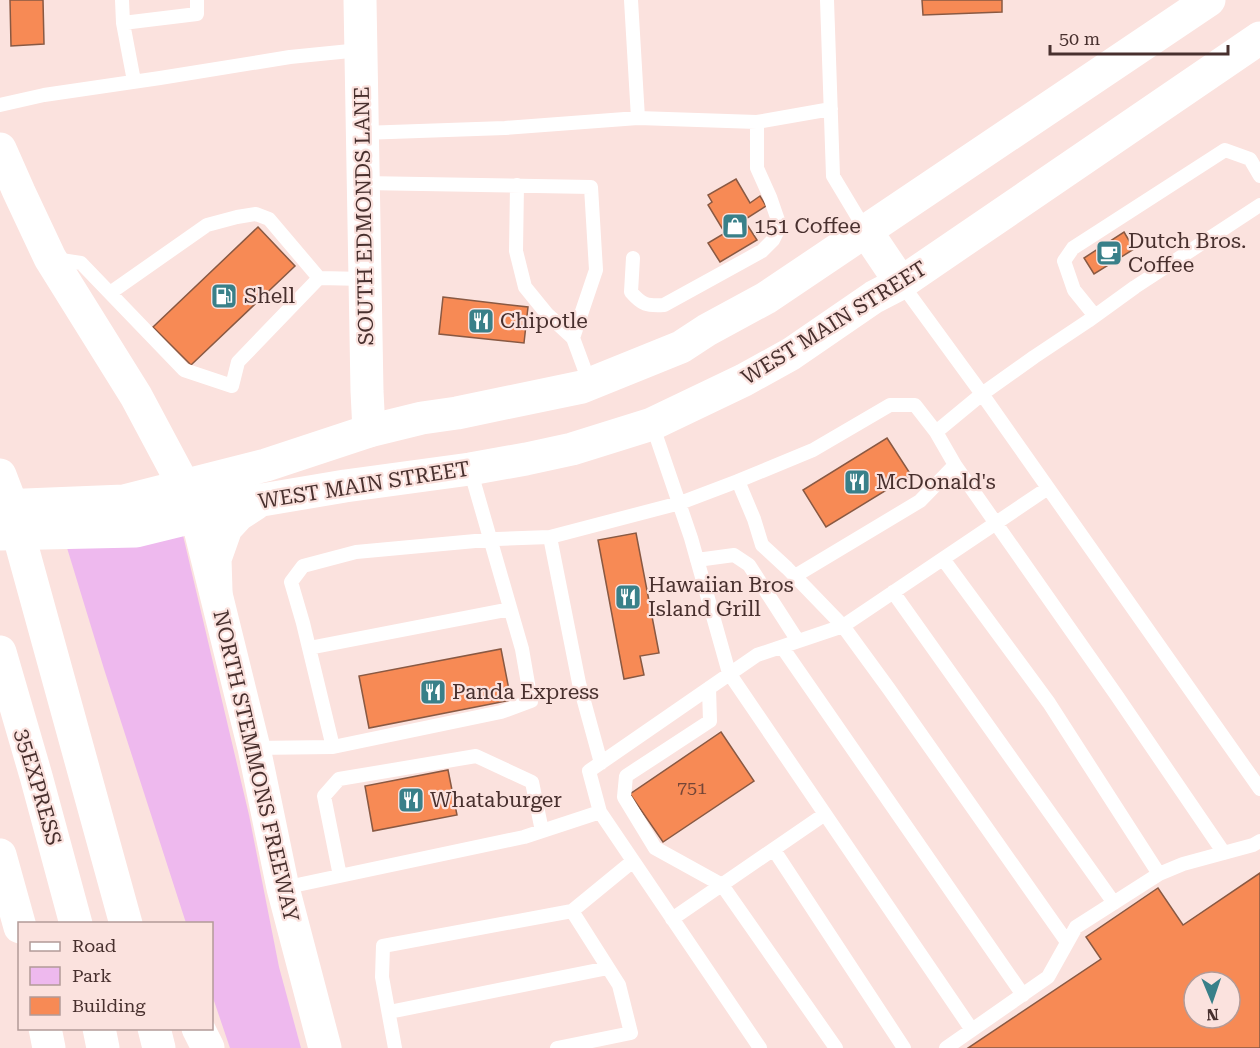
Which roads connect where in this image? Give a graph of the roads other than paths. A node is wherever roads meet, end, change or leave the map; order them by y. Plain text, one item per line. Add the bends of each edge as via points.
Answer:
1 (122, 0) edge
2 (197, 0) edge
3 (360, 0) edge
4 (631, 0) edge
5 (827, 0) edge
6 (1209, 0) edge
7 (123, 23) junction
8 (1260, 38) edge
9 (360, 50) junction
10 (134, 81) junction
11 (0, 105) edge
12 (831, 109) junction
13 (638, 118) junction
14 (757, 122) junction
15 (362, 133) junction
16 (0, 149) edge
17 (1260, 176) edge
18 (363, 183) junction
19 (517, 185) junction
20 (1260, 205) edge
21 (866, 231) junction
22 (50, 258) junction
23 (633, 258) dead end
24 (319, 278) junction
25 (365, 279) junction
26 (901, 283) junction
27 (110, 293) junction
28 (1095, 316) junction
29 (573, 338) junction
30 (590, 384) junction
31 (982, 394) junction
32 (652, 424) junction
33 (369, 431) junction
34 (936, 432) junction
35 (955, 465) junction
36 (470, 469) junction
37 (738, 482) junction
38 (184, 486) junction
39 (1048, 488) junction
40 (3, 492) edge
41 (262, 500) junction
42 (680, 503) junction
43 (130, 516) junction
44 (197, 517) junction
45 (996, 523) junction
46 (0, 534) edge
47 (550, 537) junction
48 (490, 540) junction
49 (943, 559) junction
50 (697, 560) junction
51 (795, 576) junction
52 (216, 591) junction
53 (893, 592) junction
54 (510, 609) junction
55 (843, 626) junction
56 (798, 641) junction
57 (782, 646) junction
58 (309, 648) junction
59 (0, 652) edge
60 (729, 673) junction
61 (709, 688) junction
62 (333, 747) junction
63 (255, 748) junction
64 (601, 763) junction
65 (1260, 789) edge
66 (600, 812) junction
67 (825, 814) junction
68 (542, 831) junction
69 (1260, 841) edge
70 (774, 850) junction
71 (1224, 853) junction
72 (0, 855) edge
73 (633, 861) junction
74 (1159, 874) junction
75 (340, 876) junction
76 (722, 885) junction
77 (283, 888) junction
78 (1114, 903) junction
79 (572, 911) junction
80 (672, 919) junction
81 (19, 922) edge
82 (75, 922) edge
83 (125, 922) edge
84 (1067, 942) junction
85 (608, 968) junction
86 (1023, 995) junction
87 (389, 1012) junction
88 (45, 1030) edge
89 (99, 1030) edge
90 (154, 1030) edge
91 (199, 1030) edge
92 (972, 1030) junction
93 (49, 1048) edge
94 (103, 1048) edge
95 (159, 1048) edge
96 (208, 1048) edge
97 (325, 1048) edge
98 (395, 1048) edge
99 (557, 1048) edge
100 (760, 1048) edge
101 (836, 1048) edge
102 (904, 1048) edge
103 (946, 1048) edge

1 - 7 lane
2 - 7 lane via 197,14
3 - 9 main road, SOUTH EDMONDS LANE
4 - 13 lane
5 - 12 lane
6 - 21 main road, WEST MAIN STREET
7 - 10 lane
8 - 26 main road, WEST MAIN STREET
9 - 10 lane
9 - 15 main road, SOUTH EDMONDS LANE
10 - 11 lane
12 - 14 lane
12 - 21 lane via 833,176
13 - 14 lane
13 - 15 lane
14 - 23 lane via 757,168 780,226 773,240 762,251 664,305 639,302 631,292
15 - 18 main road, SOUTH EDMONDS LANE
16 - 22 main road, NORTH STEMMONS FREEWAY
17 - 28 lane via 1250,159 1226,150 1073,248 1064,261 1074,290
18 - 19 lane
18 - 25 main road, SOUTH EDMONDS LANE
19 - 29 lane via 516,251 525,287
19 - 29 lane via 591,187 596,270
20 - 28 lane
21 - 26 main road
21 - 30 main road, WEST MAIN STREET via 766,298 681,347
22 - 27 lane via 81,263
22 - 38 main road, NORTH STEMMONS FREEWAY via 136,396
24 - 25 lane
24 - 27 lane via 269,219 256,214 207,225
24 - 27 lane via 238,362 232,386 184,370
25 - 33 main road, SOUTH EDMONDS LANE
26 - 31 lane
26 - 32 main road, WEST MAIN STREET via 791,354
28 - 31 lane
29 - 30 lane
30 - 33 main road, WEST MAIN STREET
31 - 34 lane
31 - 39 lane
32 - 36 main road, WEST MAIN STREET via 572,449
32 - 42 lane
33 - 38 main road, WEST MAIN STREET via 266,465
34 - 35 lane
34 - 37 lane via 915,405 891,405 813,450
35 - 45 lane
35 - 51 lane via 920,501
36 - 41 main road, WEST MAIN STREET
36 - 48 lane
37 - 42 lane
37 - 51 lane via 762,545
38 - 43 main road, WEST MAIN STREET
38 - 44 main road, NORTH STEMMONS FREEWAY
39 - 45 lane
39 - 65 lane
40 - 43 main road, WEST MAIN STREET
40 - 83 main road
41 - 44 main road, WEST MAIN STREET
41 - 52 main road via 226,528 215,559
42 - 47 lane
42 - 50 lane
43 - 44 main road, WEST MAIN STREET
43 - 46 main road, WEST MAIN STREET
44 - 52 main road, NORTH STEMMONS FREEWAY
45 - 49 lane
45 - 71 lane
47 - 48 lane
47 - 64 lane via 579,683
48 - 54 lane
48 - 58 lane via 356,552 303,566 291,582
49 - 53 lane
49 - 74 lane via 1048,703
50 - 56 lane via 734,555 749,565
50 - 60 lane
51 - 55 lane
52 - 63 main road, NORTH STEMMONS FREEWAY
53 - 55 lane
53 - 78 lane
54 - 58 lane
54 - 62 lane via 531,701 501,712
55 - 56 lane
55 - 84 lane
56 - 57 lane
57 - 60 lane via 757,655
57 - 86 lane
58 - 62 lane
59 - 82 main road, 35EXPRESS
60 - 61 lane
60 - 67 lane
61 - 64 lane
61 - 76 lane via 710,721 626,776 624,797 656,848
62 - 63 lane
63 - 77 main road, NORTH STEMMONS FREEWAY
64 - 66 lane via 589,771
66 - 68 lane
66 - 73 lane
67 - 70 lane
67 - 92 lane
68 - 75 lane
68 - 75 lane via 532,782 476,756 339,779 324,796
69 - 71 lane
70 - 76 lane
70 - 102 lane
71 - 74 lane
72 - 81 main road
73 - 79 lane
73 - 80 lane
74 - 78 lane
75 - 77 lane
76 - 80 lane
76 - 101 lane
77 - 97 main road, NORTH STEMMONS FREEWAY
78 - 84 lane via 1076,927
79 - 85 lane
79 - 87 lane via 383,946 382,977
80 - 100 lane
84 - 86 lane via 1048,977
85 - 87 lane
85 - 99 lane via 619,985 631,1033
86 - 92 lane
87 - 98 lane
88 - 93 main road
89 - 94 main road
90 - 95 main road
91 - 96 main road
92 - 103 lane

